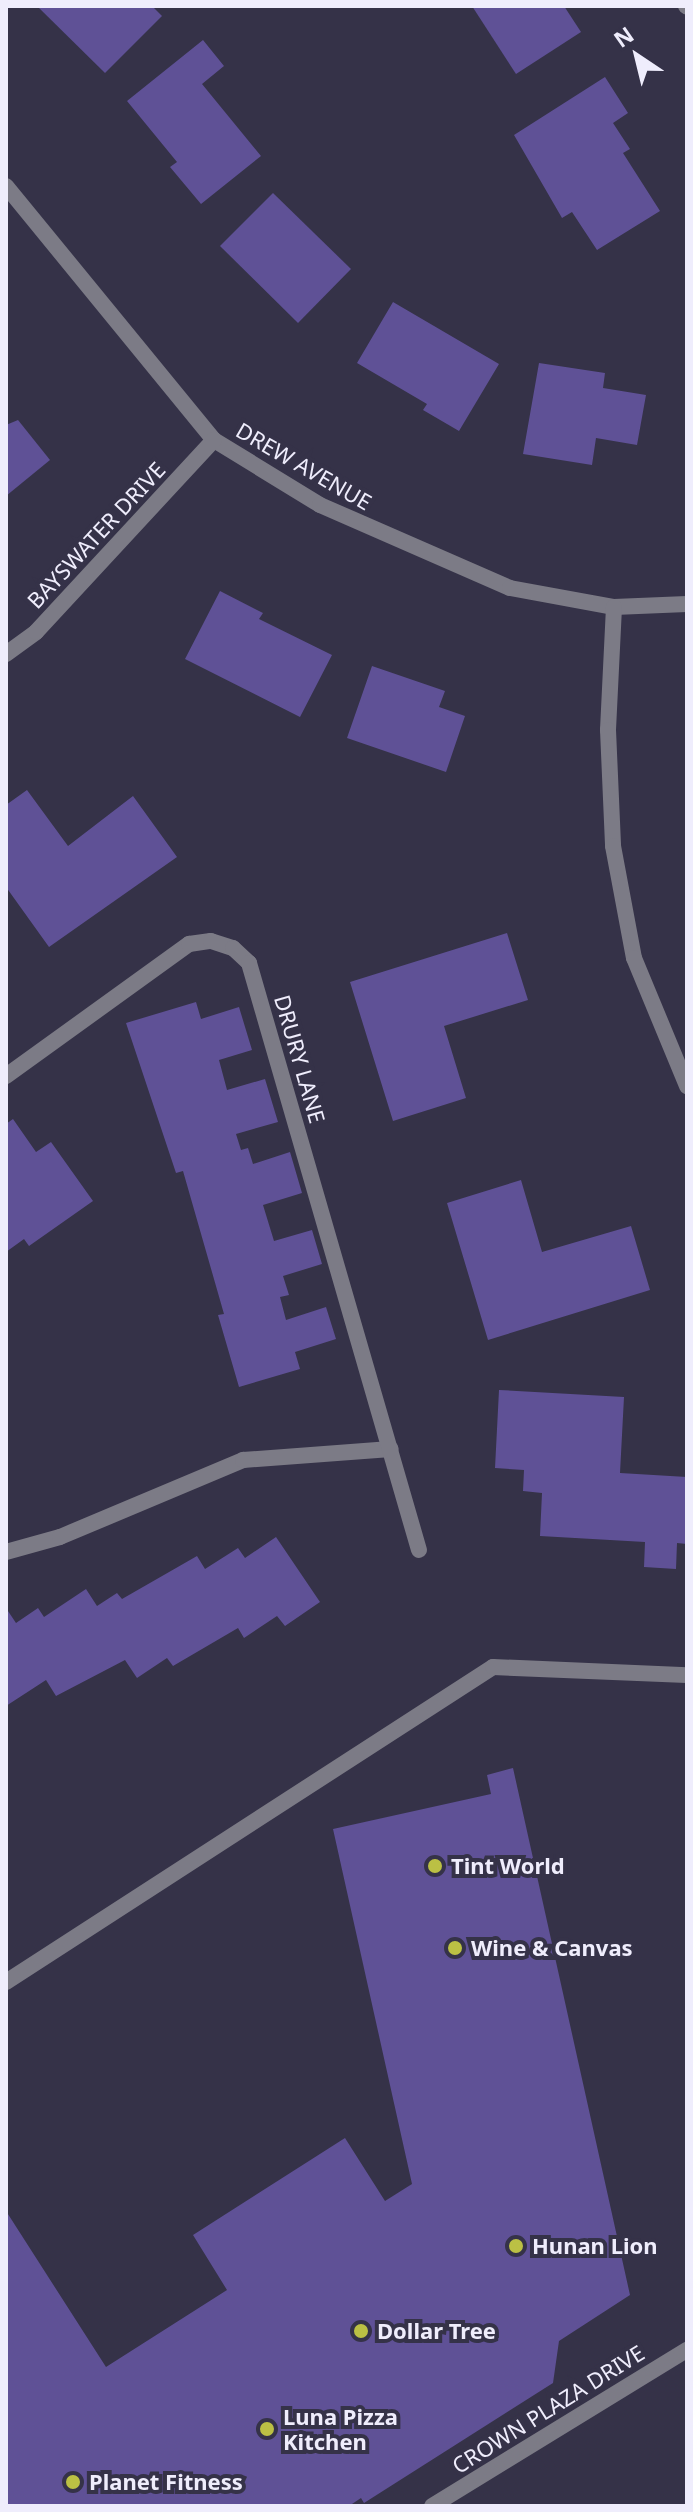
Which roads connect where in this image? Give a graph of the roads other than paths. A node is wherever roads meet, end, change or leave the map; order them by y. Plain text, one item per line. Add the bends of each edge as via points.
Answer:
1 (6, 186) edge
2 (214, 440) junction
3 (687, 604) edge
4 (614, 607) junction
5 (6, 654) edge
6 (6, 1076) edge
7 (687, 1086) edge
8 (391, 1449) junction
9 (419, 1550) dead end
10 (6, 1552) edge
11 (687, 1675) edge
12 (6, 1982) edge
13 (687, 2350) edge
14 (432, 2506) edge

1 - 2 street, DREW AVENUE
2 - 4 street, DREW AVENUE via 320,505 417,552 510,588
2 - 5 street, BAYSWATER DRIVE via 36,632
3 - 4 street, DREW AVENUE
4 - 7 street via 608,730 613,846 634,958
6 - 8 street, DRURY LANE via 189,944 211,941 233,948 249,963
8 - 9 street, DRURY LANE
8 - 10 street via 243,1460 60,1537
11 - 12 street via 493,1667
13 - 14 street, CROWN PLAZA DRIVE

